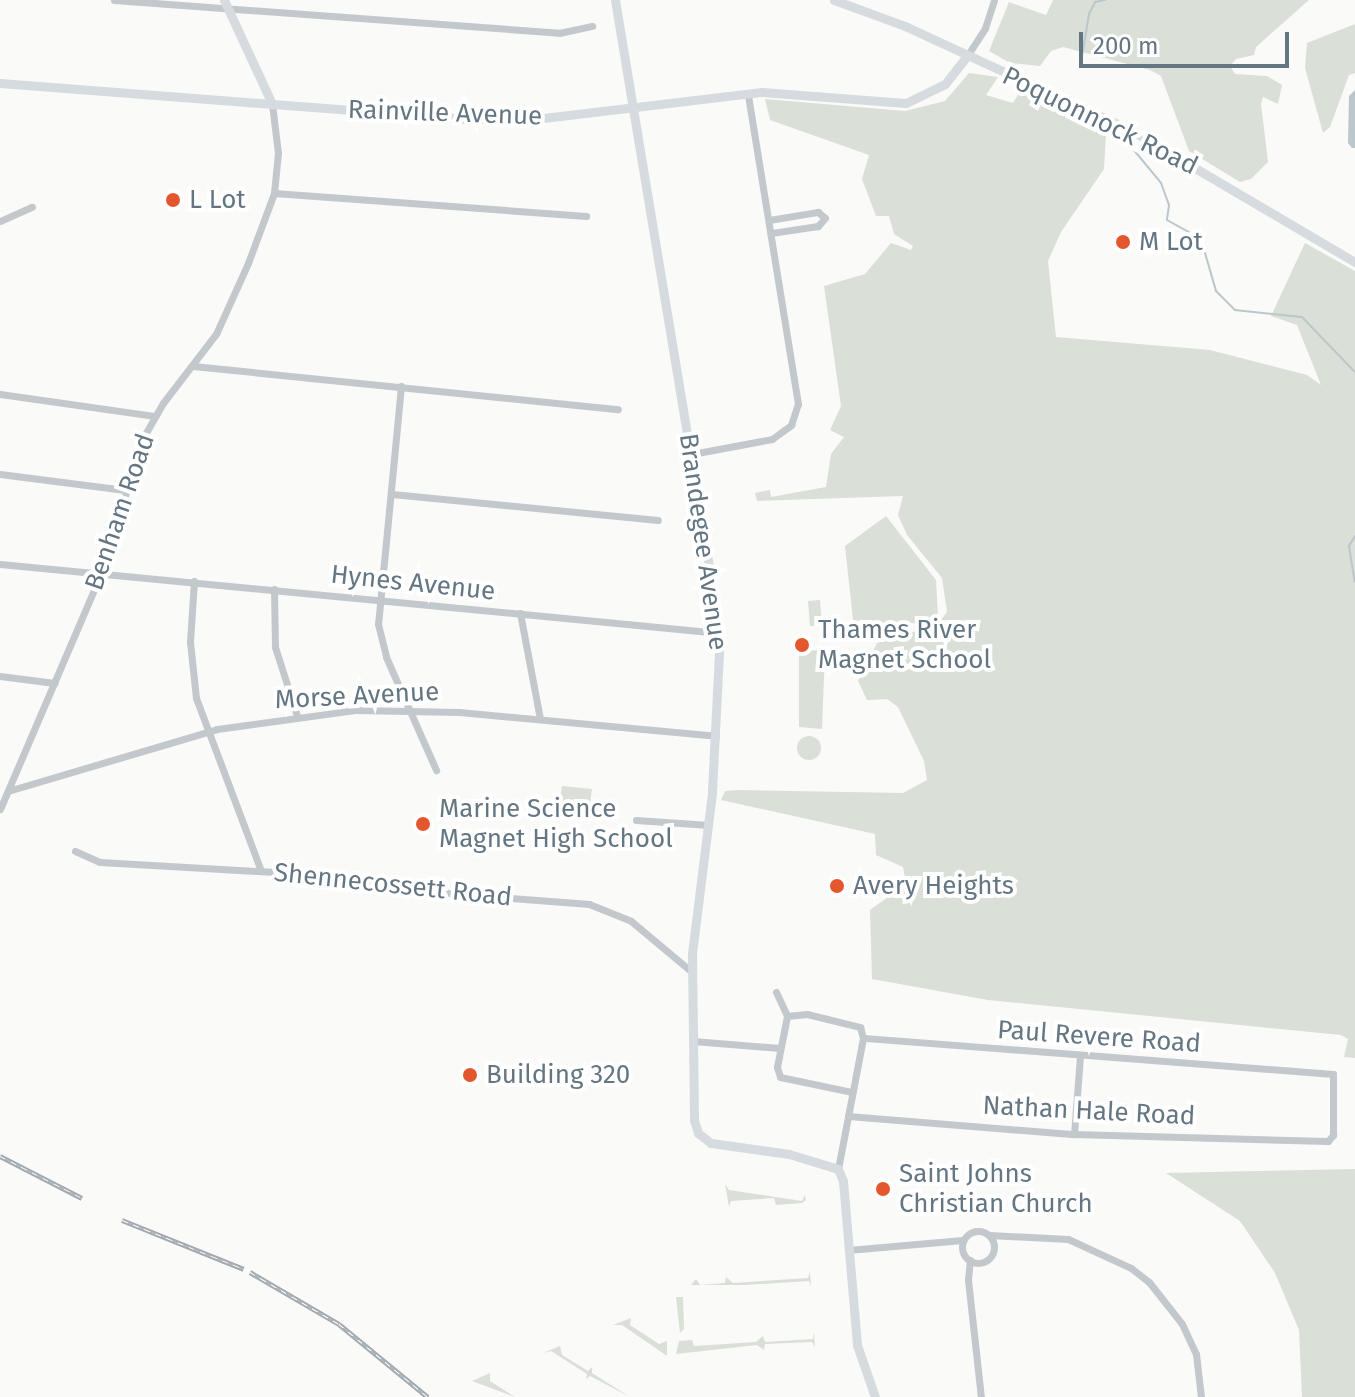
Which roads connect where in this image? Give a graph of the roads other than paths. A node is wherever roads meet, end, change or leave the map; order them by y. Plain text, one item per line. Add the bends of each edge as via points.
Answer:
1 (114, 0) edge
2 (615, 0) edge
3 (834, 0) edge
4 (994, 0) edge
5 (227, 5) edge
6 (592, 26) dead end
7 (967, 56) junction
8 (0, 83) edge
9 (748, 94) junction
10 (272, 104) junction
11 (634, 110) junction
12 (274, 193) junction
13 (32, 207) dead end
14 (586, 216) dead end
15 (769, 220) junction
16 (0, 221) edge
17 (771, 233) junction
18 (1355, 262) edge
19 (193, 366) junction
20 (401, 386) junction
21 (0, 394) edge
22 (618, 409) dead end
23 (155, 416) junction
24 (692, 454) junction
25 (0, 474) edge
26 (125, 490) junction
27 (392, 494) junction
28 (658, 520) dead end
29 (0, 564) edge
30 (101, 573) junction
31 (194, 581) junction
32 (274, 589) junction
33 (379, 599) junction
34 (520, 613) junction
35 (720, 633) junction
36 (0, 676) edge
37 (55, 683) junction
38 (410, 709) junction
39 (297, 716) junction
40 (540, 719) junction
41 (206, 731) junction
42 (716, 736) junction
43 (436, 770) dead end
44 (8, 791) junction
45 (0, 809) edge
46 (636, 820) dead end
47 (709, 825) junction
48 (75, 851) dead end
49 (261, 871) junction
50 (692, 975) junction
51 (776, 992) dead end
52 (787, 1016) junction
53 (863, 1038) junction
54 (693, 1041) junction
55 (780, 1048) junction
56 (1080, 1056) junction
57 (852, 1092) junction
58 (848, 1116) junction
59 (1074, 1134) junction
60 (1328, 1141) joint
61 (838, 1169) junction
62 (989, 1235) junction
63 (1009, 1236) junction
64 (963, 1240) junction
65 (994, 1245) junction
66 (848, 1250) junction
67 (970, 1260) junction
68 (875, 1397) edge
69 (981, 1397) edge
70 (1201, 1397) edge

1 - 5 street
2 - 11 main road, Brandegee Avenue
3 - 7 main road, Poquonnock Road
4 - 7 street via 985,28
5 - 6 street via 559,33
5 - 10 main road, Benham Road
7 - 9 main road, Rainville Avenue via 945,84 906,103
7 - 18 main road, Poquonnock Road via 1134,132
8 - 10 main road, Rainville Avenue
9 - 11 main road, Rainville Avenue
9 - 15 street
10 - 11 main road, Rainville Avenue via 491,120
10 - 12 street, Benham Road via 278,153
11 - 24 main road, Brandegee Avenue
12 - 14 street
12 - 19 street, Benham Road via 230,307
13 - 16 street
15 - 17 street
15 - 17 street via 818,212 825,218 821,226
17 - 24 street via 798,396 796,416 772,439
19 - 20 street
19 - 23 street, Benham Road
20 - 22 street
20 - 27 street
21 - 23 street
23 - 26 street, Benham Road
24 - 35 main road, Brandegee Avenue
25 - 26 street
26 - 30 street, Benham Road
27 - 28 street
27 - 33 street
29 - 30 street, Hynes Avenue
30 - 31 street, Hynes Avenue
30 - 37 street, Benham Road
31 - 32 street, Hynes Avenue
31 - 41 street via 192,673
32 - 33 street, Hynes Avenue
32 - 39 street via 275,647
33 - 34 street, Hynes Avenue
33 - 38 street via 381,642
34 - 35 street, Hynes Avenue
34 - 40 street
35 - 42 main road, Brandegee Avenue
36 - 37 street
37 - 44 street, Benham Road
38 - 39 street, Morse Avenue
38 - 40 street, Morse Avenue
38 - 43 street
39 - 41 street, Morse Avenue
40 - 42 street, Morse Avenue
41 - 44 street, Morse Avenue
41 - 49 street
42 - 47 main road, Brandegee Avenue
44 - 45 street, Benham Road
46 - 47 street
47 - 50 main road, Brandegee Avenue
48 - 49 street, Shennecossett Road via 100,862
49 - 50 street, Shennecossett Road via 331,876 395,889 597,906 631,921
50 - 54 main road
51 - 52 street
52 - 53 street via 851,1022
52 - 55 street
53 - 56 street, Paul Revere Road
53 - 57 street
54 - 55 street
54 - 61 main road via 694,1120 701,1137
55 - 57 street via 780,1077
56 - 59 street
56 - 60 street, Paul Revere Road via 1333,1074 1333,1135
57 - 58 street
58 - 59 street, Nathan Hale Road
58 - 61 street
59 - 60 street, Nathan Hale Road
61 - 66 main road
62 - 63 street
62 - 64 street via 974,1231
62 - 65 street
63 - 65 street
63 - 70 street via 1042,1235 1089,1245 1149,1282 1189,1340
64 - 66 street
64 - 67 street
65 - 67 street via 988,1259
66 - 68 main road via 857,1345
67 - 69 street via 967,1277

